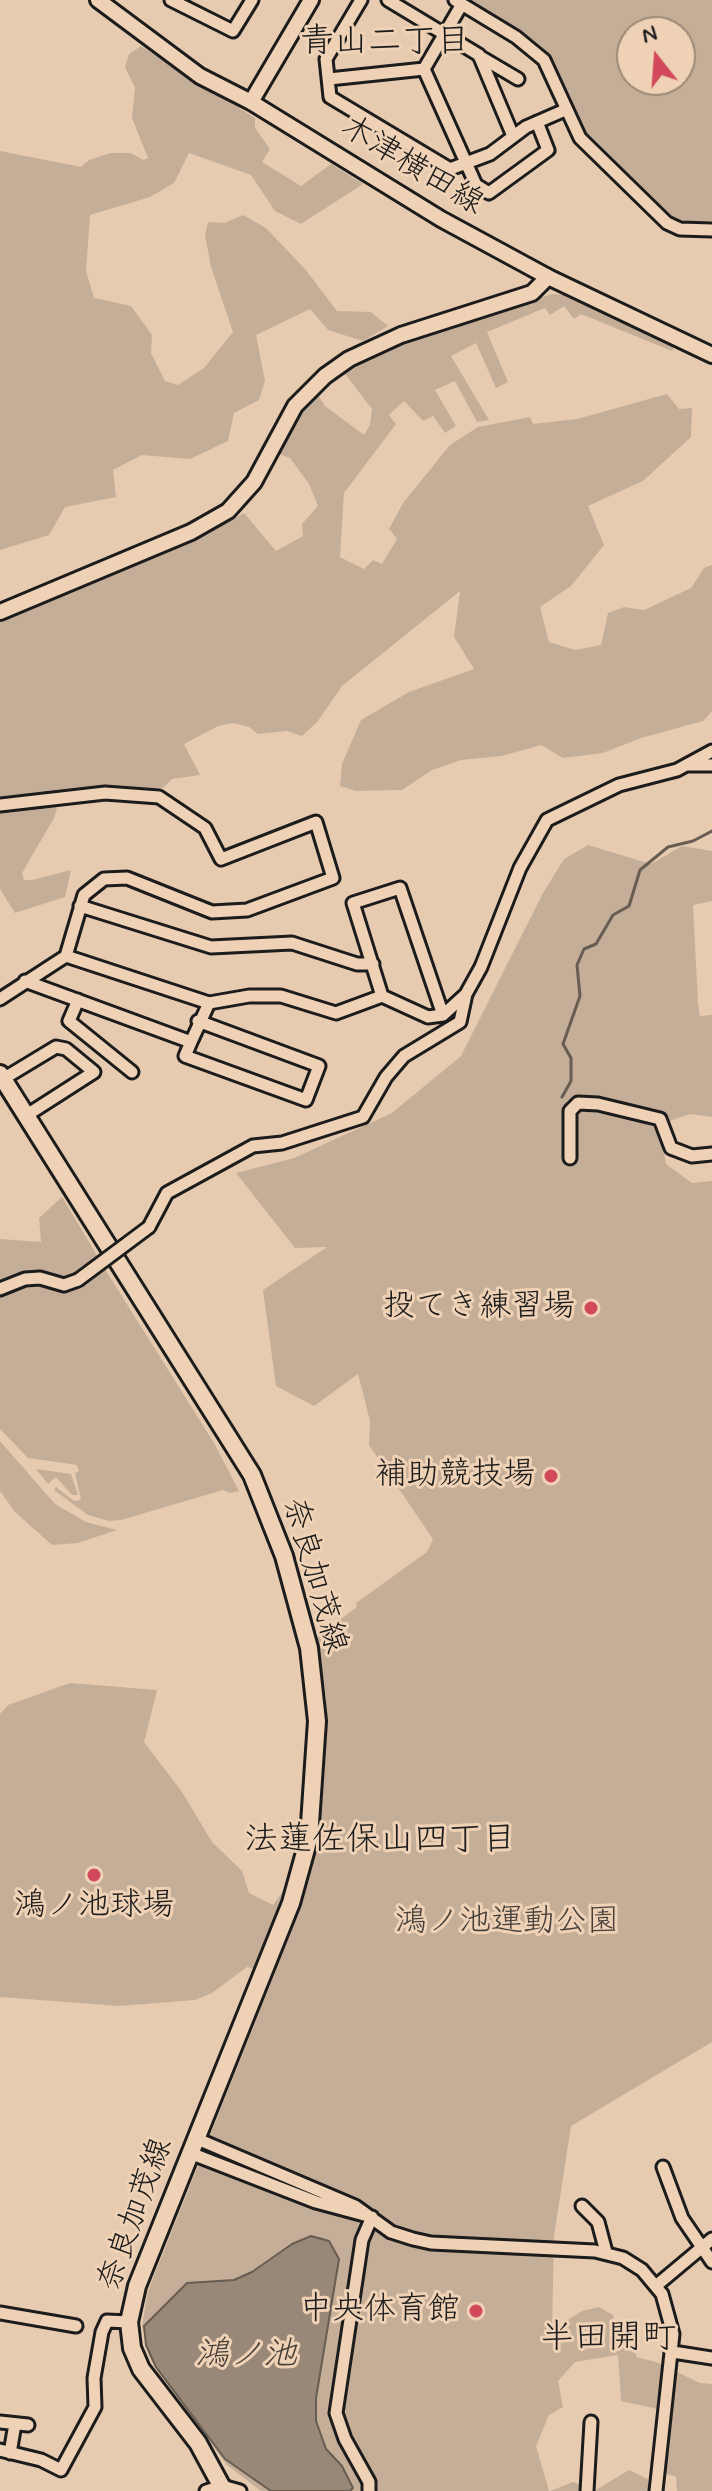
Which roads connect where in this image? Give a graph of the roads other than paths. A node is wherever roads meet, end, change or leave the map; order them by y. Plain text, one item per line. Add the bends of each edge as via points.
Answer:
1 (98, 0) edge
2 (252, 0) edge
3 (311, 0) edge
4 (361, 0) edge
5 (388, 0) edge
6 (177, 2) edge
7 (458, 2) edge
8 (445, 34) junction
9 (479, 55) junction
10 (424, 69) junction
11 (329, 79) junction
12 (518, 79) dead end
13 (251, 102) junction
14 (565, 110) junction
15 (537, 122) junction
16 (513, 136) junction
17 (465, 164) junction
18 (712, 230) edge
19 (548, 277) junction
20 (712, 355) edge
21 (0, 612) edge
22 (712, 751) edge
23 (687, 765) junction
24 (712, 765) edge
25 (0, 805) edge
26 (80, 906) junction
27 (66, 956) junction
28 (373, 964) junction
29 (25, 981) junction
30 (466, 994) junction
31 (382, 996) junction
32 (0, 999) edge
33 (78, 1000) junction
34 (209, 1003) junction
35 (443, 1015) junction
36 (198, 1021) junction
37 (191, 1042) junction
38 (132, 1072) dead end
39 (2, 1076) edge
40 (27, 1115) junction
41 (712, 1154) edge
42 (570, 1158) dead end
43 (0, 1289) edge
44 (192, 2146) junction
45 (663, 2167) dead end
46 (582, 2206) dead end
47 (372, 2217) junction
48 (712, 2239) edge
49 (700, 2249) junction
50 (606, 2252) junction
51 (712, 2262) edge
52 (657, 2285) junction
53 (0, 2313) edge
54 (129, 2322) junction
55 (76, 2326) dead end
56 (673, 2352) junction
57 (712, 2358) edge
58 (0, 2422) edge
59 (591, 2422) dead end
60 (5, 2452) edge
61 (217, 2489) edge
62 (240, 2491) edge
63 (369, 2491) edge
64 (587, 2491) edge
65 (656, 2491) edge

1 - 13 street, 木津横田線 via 165,53
2 - 6 street via 233,31
3 - 13 street
4 - 11 street via 326,59
5 - 8 street
7 - 8 street
7 - 14 street via 544,60
8 - 9 street
8 - 10 street
9 - 12 street
9 - 16 street
10 - 11 street
10 - 17 street
11 - 17 street via 330,97 450,169
13 - 19 street, 木津横田線 via 441,219
14 - 15 street
14 - 18 street via 590,151 667,223
15 - 16 street
15 - 17 street via 548,150 489,193 476,185
16 - 17 street
19 - 20 street, 木津横田線
19 - 21 street via 532,293 401,335 349,359 295,406 254,482 228,511 191,532
22 - 23 street
23 - 24 street
23 - 30 street via 619,785 547,820 520,868
25 - 26 street via 105,793 159,797 205,828 221,859 316,822 333,878 247,910 212,912 127,878 104,879 84,895
26 - 27 street
26 - 28 street via 211,947 292,943 357,964
27 - 29 street
27 - 34 street
28 - 31 street
28 - 35 street via 353,903 400,888
29 - 32 street
29 - 33 street
30 - 35 street
30 - 43 street, bridge via 460,1022 404,1056 363,1117 282,1143 253,1146 167,1193 149,1227 78,1280 64,1285 25,1279
31 - 34 street via 336,1013 281,996
31 - 35 street via 428,1017
33 - 37 street
33 - 38 street via 69,1021
34 - 36 street
36 - 37 street
36 - 37 street via 319,1066 306,1100 185,1056
39 - 40 main road, 奈良加茂線
39 - 40 street via 56,1047 94,1072
40 - 44 main road, 奈良加茂線 via 252,1475 284,1556 309,1648 317,1721 309,1838 291,1903
41 - 42 street via 692,1156 671,1148 660,1119 578,1103 570,1111
44 - 47 street via 316,2202
44 - 54 main road, 奈良加茂線 via 137,2286
45 - 49 street
46 - 50 street via 598,2222
47 - 50 street via 391,2232 431,2243
47 - 63 street via 362,2240 336,2413
48 - 49 street
49 - 51 street
49 - 52 street
50 - 52 street via 631,2263
52 - 56 street via 670,2316
53 - 55 street
54 - 60 street via 107,2321 94,2378 95,2407 61,2470
54 - 61 main road, 奈良加茂線 via 132,2348 148,2382 198,2443
56 - 57 street
56 - 65 street
58 - 60 street via 22,2424
59 - 64 street
61 - 62 street

